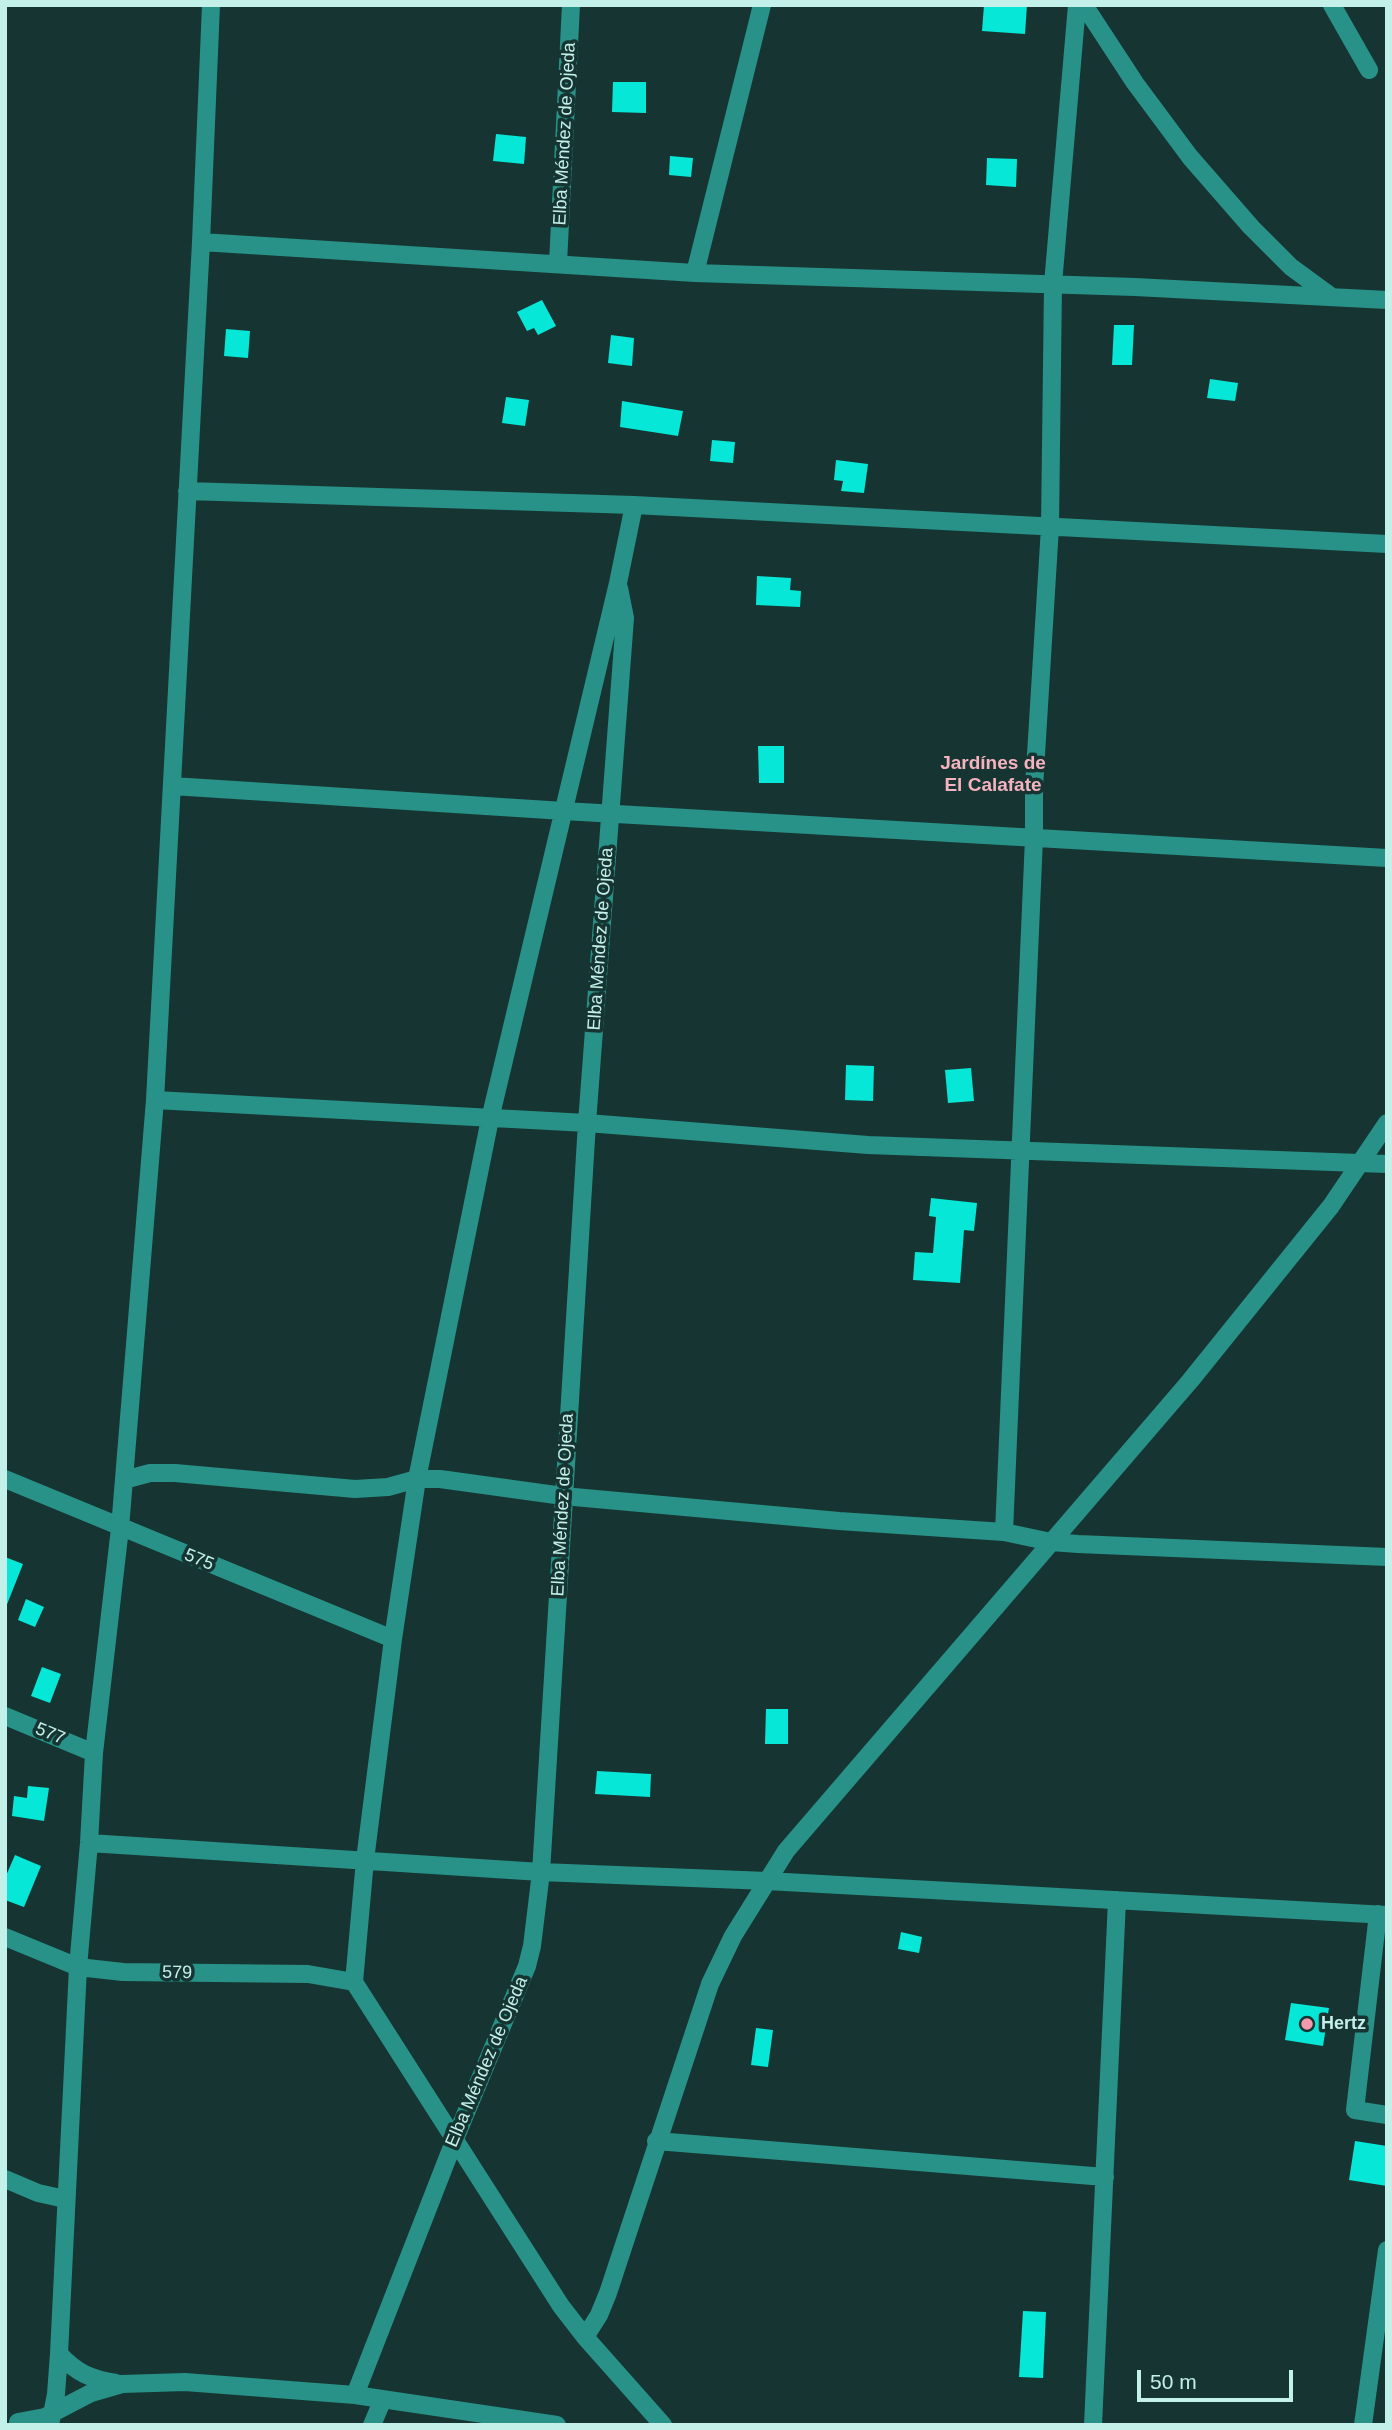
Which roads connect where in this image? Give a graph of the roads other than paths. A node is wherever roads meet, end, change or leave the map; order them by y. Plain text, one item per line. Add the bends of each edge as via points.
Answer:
1 (211, 5) edge
2 (571, 5) edge
3 (762, 5) edge
4 (1077, 5) edge
5 (1084, 5) edge
6 (1332, 5) edge
7 (1369, 70) dead end
8 (201, 242) junction
9 (558, 262) junction
10 (695, 272) junction
11 (1053, 284) junction
12 (1332, 298) junction
13 (1387, 300) edge
14 (187, 491) junction
15 (634, 505) junction
16 (1050, 527) junction
17 (1387, 544) edge
18 (618, 583) junction
19 (172, 786) junction
20 (564, 811) junction
21 (610, 814) junction
22 (1034, 838) junction
23 (1387, 858) edge
24 (155, 1100) junction
25 (490, 1119) junction
26 (587, 1123) junction
27 (1387, 1123) edge
28 (1021, 1151) junction
29 (1360, 1163) junction
30 (1387, 1164) edge
31 (5, 1479) edge
32 (417, 1479) junction
33 (124, 1480) junction
34 (563, 1496) junction
35 (120, 1528) junction
36 (1004, 1532) junction
37 (1051, 1542) junction
38 (1387, 1557) edge
39 (393, 1639) junction
40 (5, 1716) edge
41 (94, 1753) junction
42 (89, 1843) junction
43 (365, 1860) junction
44 (541, 1872) junction
45 (767, 1881) junction
46 (1117, 1900) junction
47 (1382, 1915) edge
48 (5, 1937) edge
49 (78, 1967) junction
50 (354, 1982) junction
51 (1387, 2115) edge
52 (455, 2139) junction
53 (656, 2141) junction
54 (1104, 2177) junction
55 (5, 2179) edge
56 (65, 2199) junction
57 (1387, 2250) edge
58 (585, 2337) junction
59 (59, 2354) junction
60 (122, 2384) junction
61 (355, 2395) junction
62 (383, 2399) junction
63 (51, 2419) edge
64 (16, 2421) edge
65 (372, 2425) edge
66 (557, 2425) edge
67 (663, 2425) edge
68 (1093, 2425) edge
69 (1363, 2425) edge

1 - 8 street
2 - 9 street, Elba Méndez de Ojeda
3 - 10 street
4 - 11 street
5 - 12 street via 1190,157 1251,227
6 - 7 street
8 - 9 street
8 - 14 street
9 - 10 street
10 - 11 street
11 - 12 street
11 - 16 street
12 - 13 street
14 - 15 street
14 - 19 street
15 - 16 street
15 - 18 street
16 - 17 street
16 - 22 street
18 - 20 street
18 - 21 street, Elba Méndez de Ojeda via 625,618
19 - 20 street
19 - 24 street
20 - 21 street
20 - 25 street
21 - 22 street
21 - 26 street, Elba Méndez de Ojeda
22 - 23 street
22 - 28 street
24 - 25 street
24 - 33 street
25 - 26 street
25 - 32 street
26 - 28 street
26 - 34 street, Elba Méndez de Ojeda
27 - 29 street
28 - 29 street
28 - 36 street
29 - 30 street
29 - 37 street via 1331,1206 1190,1381
31 - 35 street, 575
32 - 33 street via 355,1489 175,1473
32 - 34 street
32 - 39 street
33 - 35 street
34 - 36 street
34 - 44 street, Elba Méndez de Ojeda
35 - 39 street, 575
35 - 41 street
36 - 37 street
37 - 38 street
37 - 45 street via 812,1818
39 - 43 street
40 - 41 street, 577
41 - 42 street
42 - 43 street
42 - 49 street
43 - 44 street
43 - 50 street
44 - 45 street
44 - 52 street, Elba Méndez de Ojeda via 527,1966
45 - 46 street
45 - 53 street via 710,1984
46 - 47 street
46 - 54 street
47 - 51 street via 1355,2110
48 - 49 street, 579
49 - 50 street, 579 via 308,1975
49 - 56 street
50 - 52 street
52 - 58 street
52 - 61 street, Elba Méndez de Ojeda
53 - 54 street
53 - 58 street via 608,2293
54 - 68 street
55 - 56 street
56 - 59 street
57 - 69 street
58 - 67 street
59 - 60 street via 74,2370
59 - 63 street
60 - 61 street via 185,2382
60 - 63 street via 91,2393
61 - 62 street
62 - 65 street
62 - 66 street
63 - 64 street

